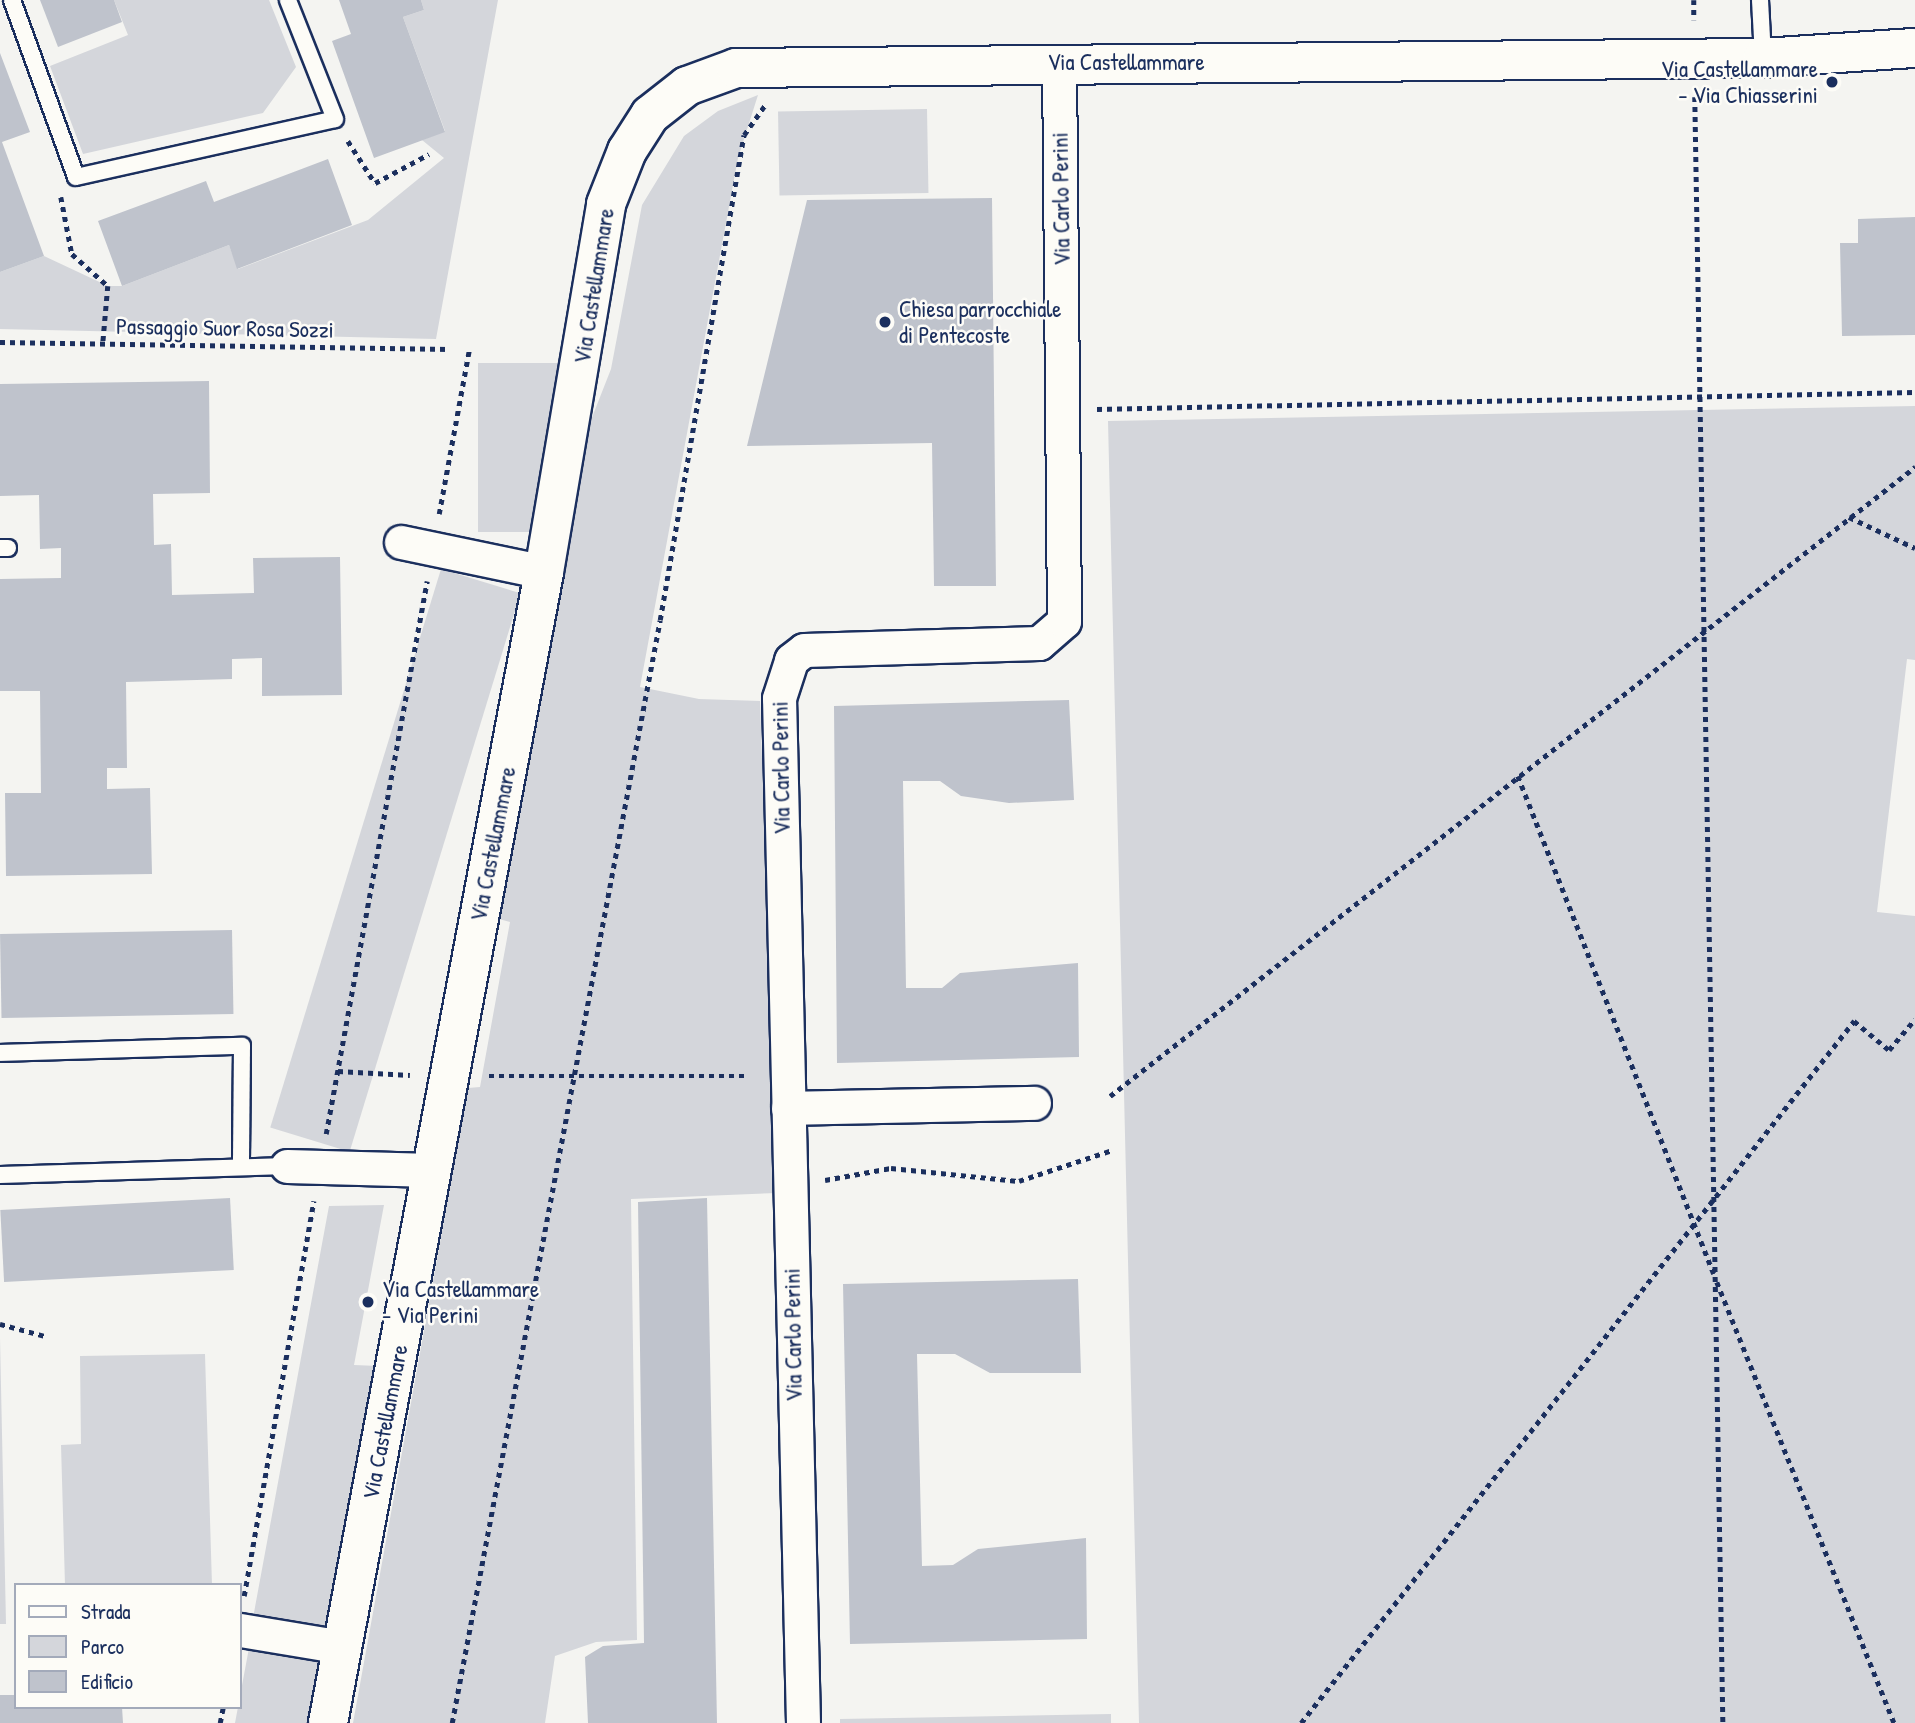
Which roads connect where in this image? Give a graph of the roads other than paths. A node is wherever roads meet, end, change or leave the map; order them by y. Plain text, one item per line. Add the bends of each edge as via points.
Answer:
1 (12, 0) edge
2 (288, 0) edge
3 (1760, 0) edge
4 (1915, 48) edge
5 (1763, 58) junction
6 (1059, 62) junction
7 (401, 541) dead end
8 (544, 572) junction
9 (0, 1053) edge
10 (1034, 1103) dead end
11 (788, 1108) junction
12 (287, 1166) joint
13 (241, 1167) junction
14 (432, 1170) junction
15 (0, 1175) edge
16 (242, 1617) edge
17 (343, 1647) junction
18 (328, 1723) edge
19 (803, 1723) edge

1 - 2 lane via 76,177 335,119
3 - 5 lane
4 - 5 street, Via Castellammare
5 - 6 street, Via Castellammare
6 - 8 street, Via Castellammare via 736,68 687,86 650,115 626,151 606,204
6 - 11 street, Via Carlo Perini via 1068,606 1055,635 1039,643 815,648 791,660 779,698
7 - 8 street
8 - 14 street, Via Castellammare
9 - 13 lane via 242,1046
10 - 11 street
11 - 19 street, Via Carlo Perini
12 - 13 lane
12 - 14 street
13 - 15 lane
14 - 17 street, Via Castellammare
16 - 17 street
17 - 18 street, Via Castellammare

